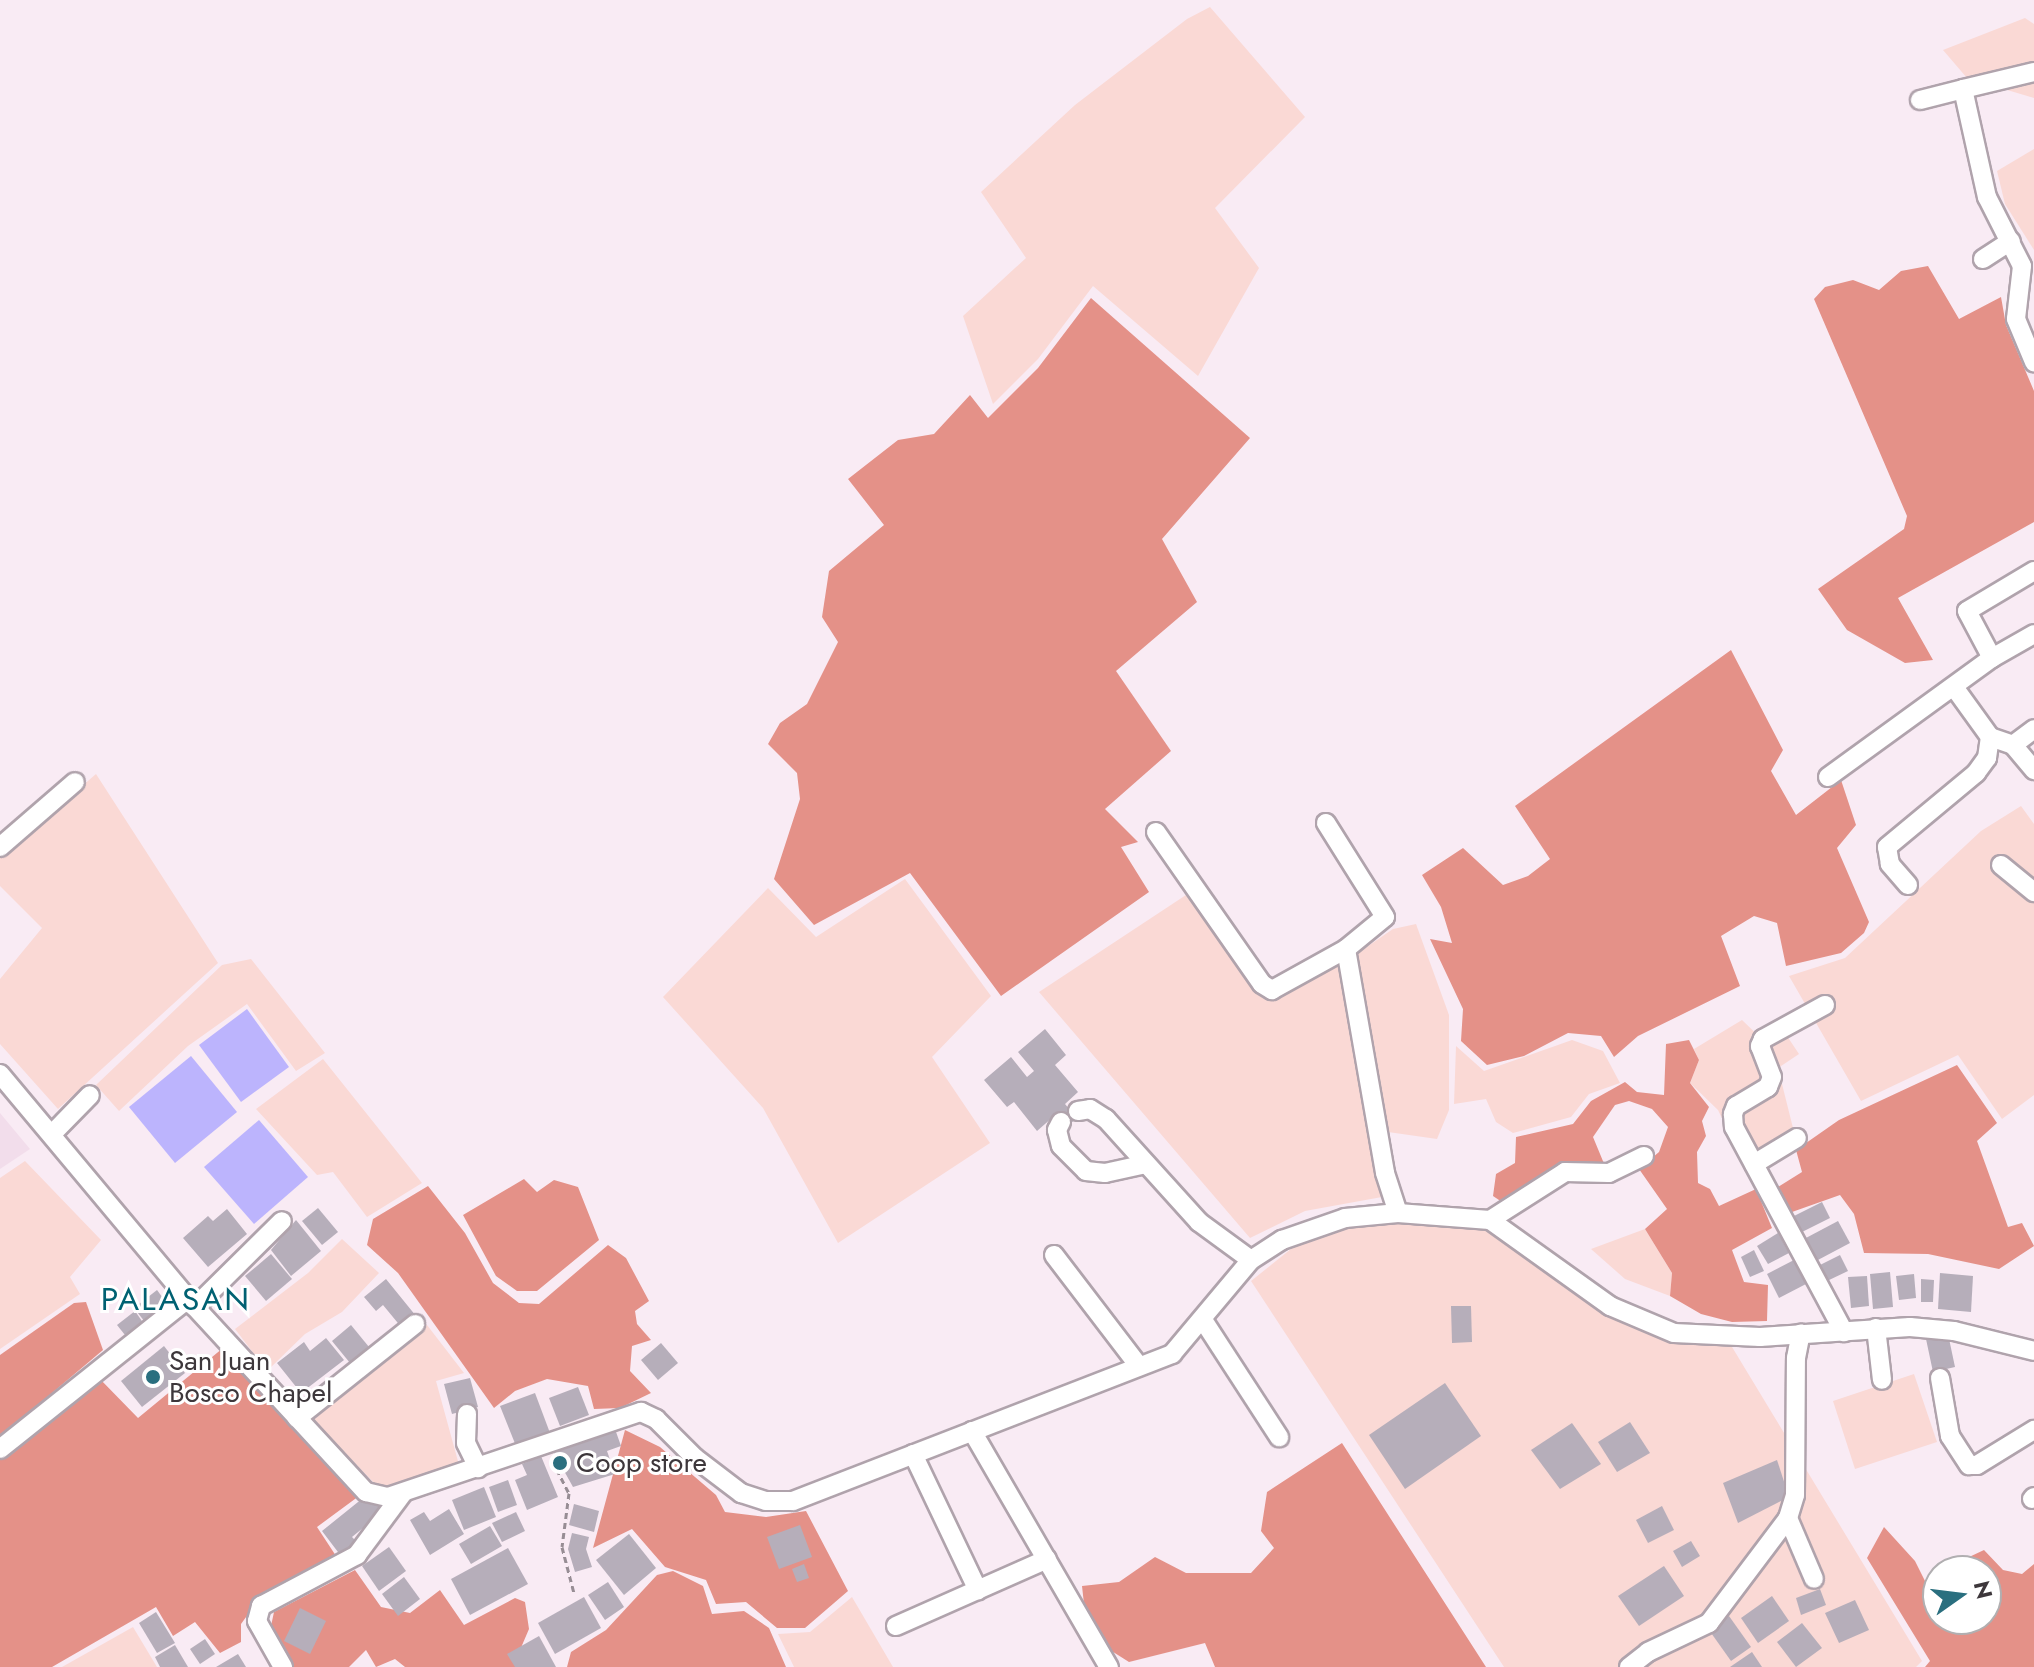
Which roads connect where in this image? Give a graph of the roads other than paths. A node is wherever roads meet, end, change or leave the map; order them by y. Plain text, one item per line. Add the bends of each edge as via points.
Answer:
1 (2034, 72) edge
2 (1963, 89) junction
3 (1920, 100) dead end
4 (2011, 241) junction
5 (1983, 259) dead end
6 (2034, 362) edge
7 (2034, 571) edge
8 (2034, 634) edge
9 (1992, 658) junction
10 (1954, 687) junction
11 (2034, 729) edge
12 (1990, 737) junction
13 (2013, 745) junction
14 (2034, 770) edge
15 (1828, 777) dead end
16 (75, 782) dead end
17 (1326, 823) dead end
18 (1156, 832) dead end
19 (0, 847) edge
20 (2001, 865) dead end
21 (1908, 885) dead end
22 (2034, 892) edge
23 (1346, 949) junction
24 (1825, 1005) dead end
25 (0, 1074) edge
26 (90, 1095) dead end
27 (1078, 1111) dead end
28 (1061, 1122) dead end
29 (52, 1134) junction
30 (1797, 1138) dead end
31 (1644, 1156) dead end
32 (1146, 1164) junction
33 (1754, 1164) junction
34 (1398, 1213) junction
35 (1490, 1220) junction
36 (282, 1221) dead end
37 (1054, 1255) dead end
38 (1251, 1260) junction
39 (191, 1303) junction
40 (1203, 1320) junction
41 (415, 1324) dead end
42 (1876, 1328) junction
43 (1844, 1332) junction
44 (1801, 1333) junction
45 (2034, 1353) edge
46 (2034, 1365) edge
47 (1139, 1366) junction
48 (1940, 1378) dead end
49 (1882, 1380) dead end
50 (467, 1414) dead end
51 (297, 1418) junction
52 (2034, 1430) edge
53 (972, 1431) junction
54 (1279, 1437) dead end
55 (0, 1449) edge
56 (913, 1454) junction
57 (478, 1468) junction
58 (403, 1493) junction
59 (1788, 1518) junction
60 (1047, 1559) junction
61 (1814, 1579) dead end
62 (978, 1590) junction
63 (896, 1626) dead end
64 (283, 1667) edge
65 (1109, 1667) edge
66 (1629, 1667) edge

1 - 2 street
2 - 3 street
2 - 4 street via 1987,197
4 - 5 street
4 - 6 street via 2023,279 2016,319
7 - 9 street via 1967,611
8 - 9 street
9 - 10 street
10 - 12 street
10 - 15 street
11 - 13 street
12 - 13 street
12 - 21 street via 1987,758 1976,773 1887,847 1890,864
13 - 14 street
16 - 19 street
17 - 23 street via 1385,909 1383,922
18 - 23 street via 1262,984 1272,990
20 - 22 street
23 - 34 street via 1385,1173
24 - 33 street via 1760,1043 1772,1077 1768,1087 1736,1106 1733,1114
25 - 29 street
26 - 29 street
27 - 32 street via 1090,1109 1106,1119
28 - 32 street via 1061,1146 1086,1171 1105,1173
29 - 39 street
30 - 33 street
31 - 35 street via 1609,1173 1565,1172
32 - 38 street via 1199,1222
33 - 43 street
34 - 35 street
34 - 38 street via 1345,1218 1282,1240
35 - 44 street via 1610,1306 1674,1333
36 - 39 street
37 - 47 street
38 - 40 street
39 - 51 street
39 - 55 street
40 - 47 street via 1172,1354
40 - 54 street
41 - 51 street
42 - 43 street
42 - 45 street via 1954,1331
42 - 49 street
43 - 44 street
44 - 59 street via 1796,1358 1795,1495
45 - 46 street
47 - 53 street
48 - 52 street via 1950,1436 1969,1465
50 - 57 street via 466,1443
51 - 58 street via 366,1492
53 - 56 street
53 - 60 street
56 - 57 street via 829,1490 793,1501 766,1501 741,1493 656,1419 641,1412
56 - 62 street
57 - 58 street
58 - 64 street via 357,1555 261,1606 257,1621
59 - 61 street
59 - 66 street via 1709,1623
60 - 62 street
60 - 65 street
62 - 63 street

